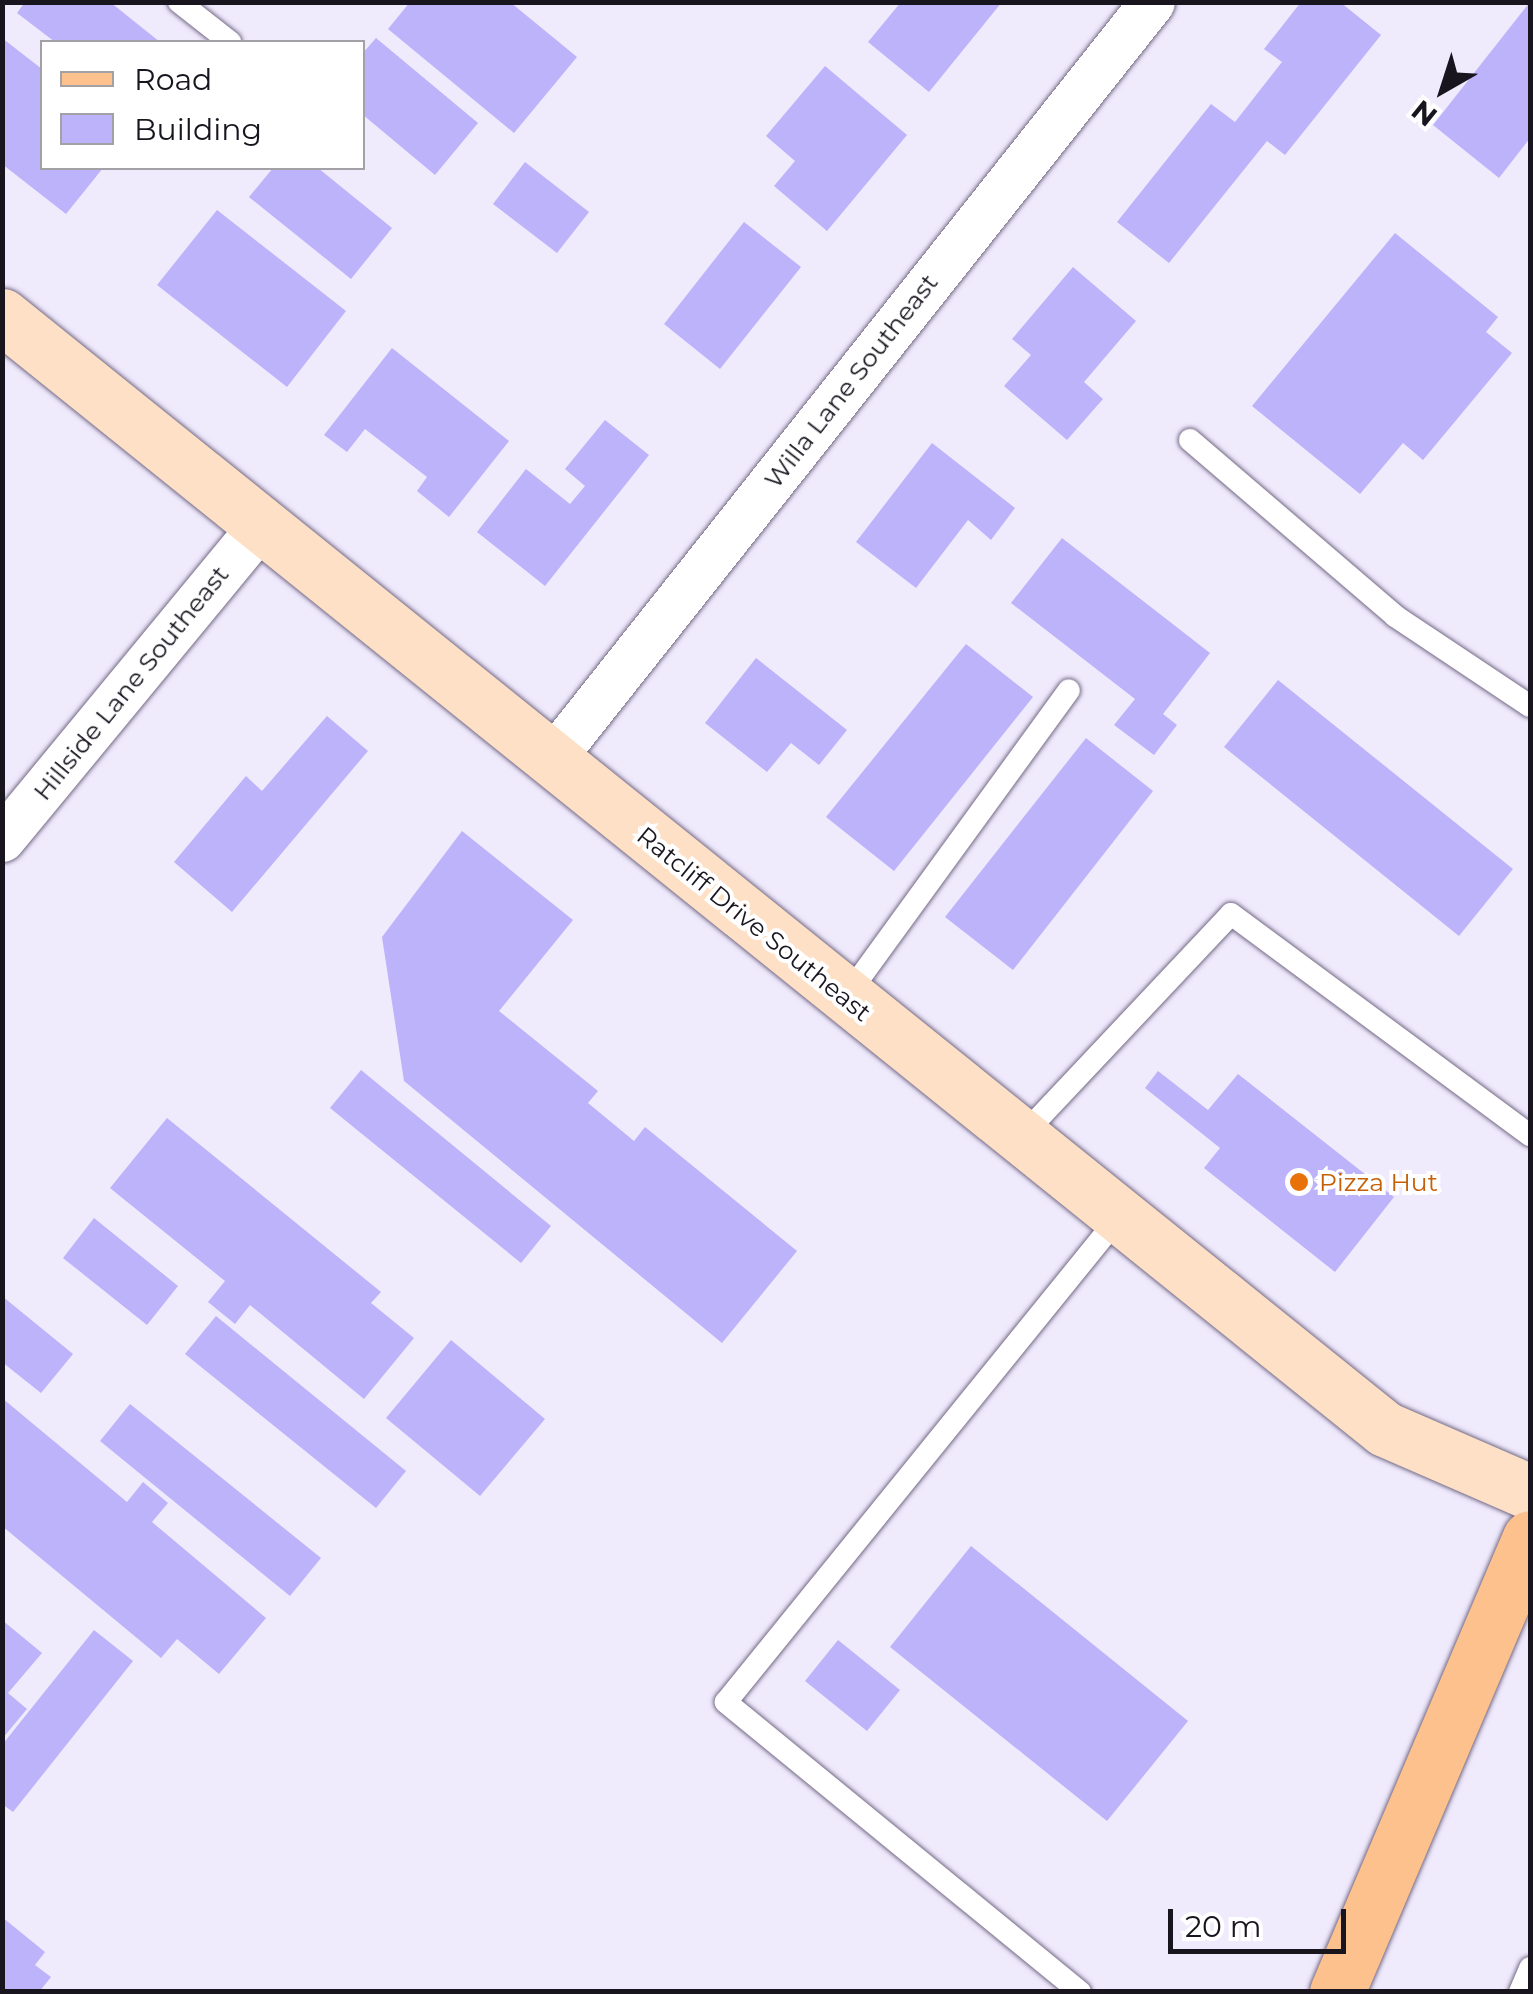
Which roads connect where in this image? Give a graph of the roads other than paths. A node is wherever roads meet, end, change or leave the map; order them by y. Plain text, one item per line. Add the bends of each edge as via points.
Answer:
1 (180, 2) edge
2 (1152, 2) edge
3 (228, 40) edge
4 (2, 316) edge
5 (1190, 440) dead end
6 (260, 526) junction
7 (1070, 690) dead end
8 (1530, 706) edge
9 (551, 760) junction
10 (2, 839) edge
11 (846, 996) junction
12 (1530, 1134) edge
13 (1021, 1138) junction
14 (1119, 1217) junction
15 (1530, 1492) edge
16 (1530, 1538) edge
17 (1530, 1968) edge
18 (1080, 1992) edge
19 (1337, 1992) edge
20 (1520, 1992) edge

1 - 3 lane
2 - 9 street, Willa Lane Southeast
4 - 6 street, Ratcliff Drive Southeast
5 - 8 lane via 1395,616
6 - 9 street, Ratcliff Drive Southeast
6 - 10 street, Hillside Lane Southeast
7 - 11 lane
9 - 11 street, Ratcliff Drive Southeast
11 - 13 street, Ratcliff Drive Southeast
12 - 13 lane via 1231,914
13 - 14 street, Ratcliff Drive Southeast
14 - 15 street, Ratcliff Drive Southeast via 1386,1429
14 - 18 lane via 726,1702
16 - 19 main road
17 - 20 lane

